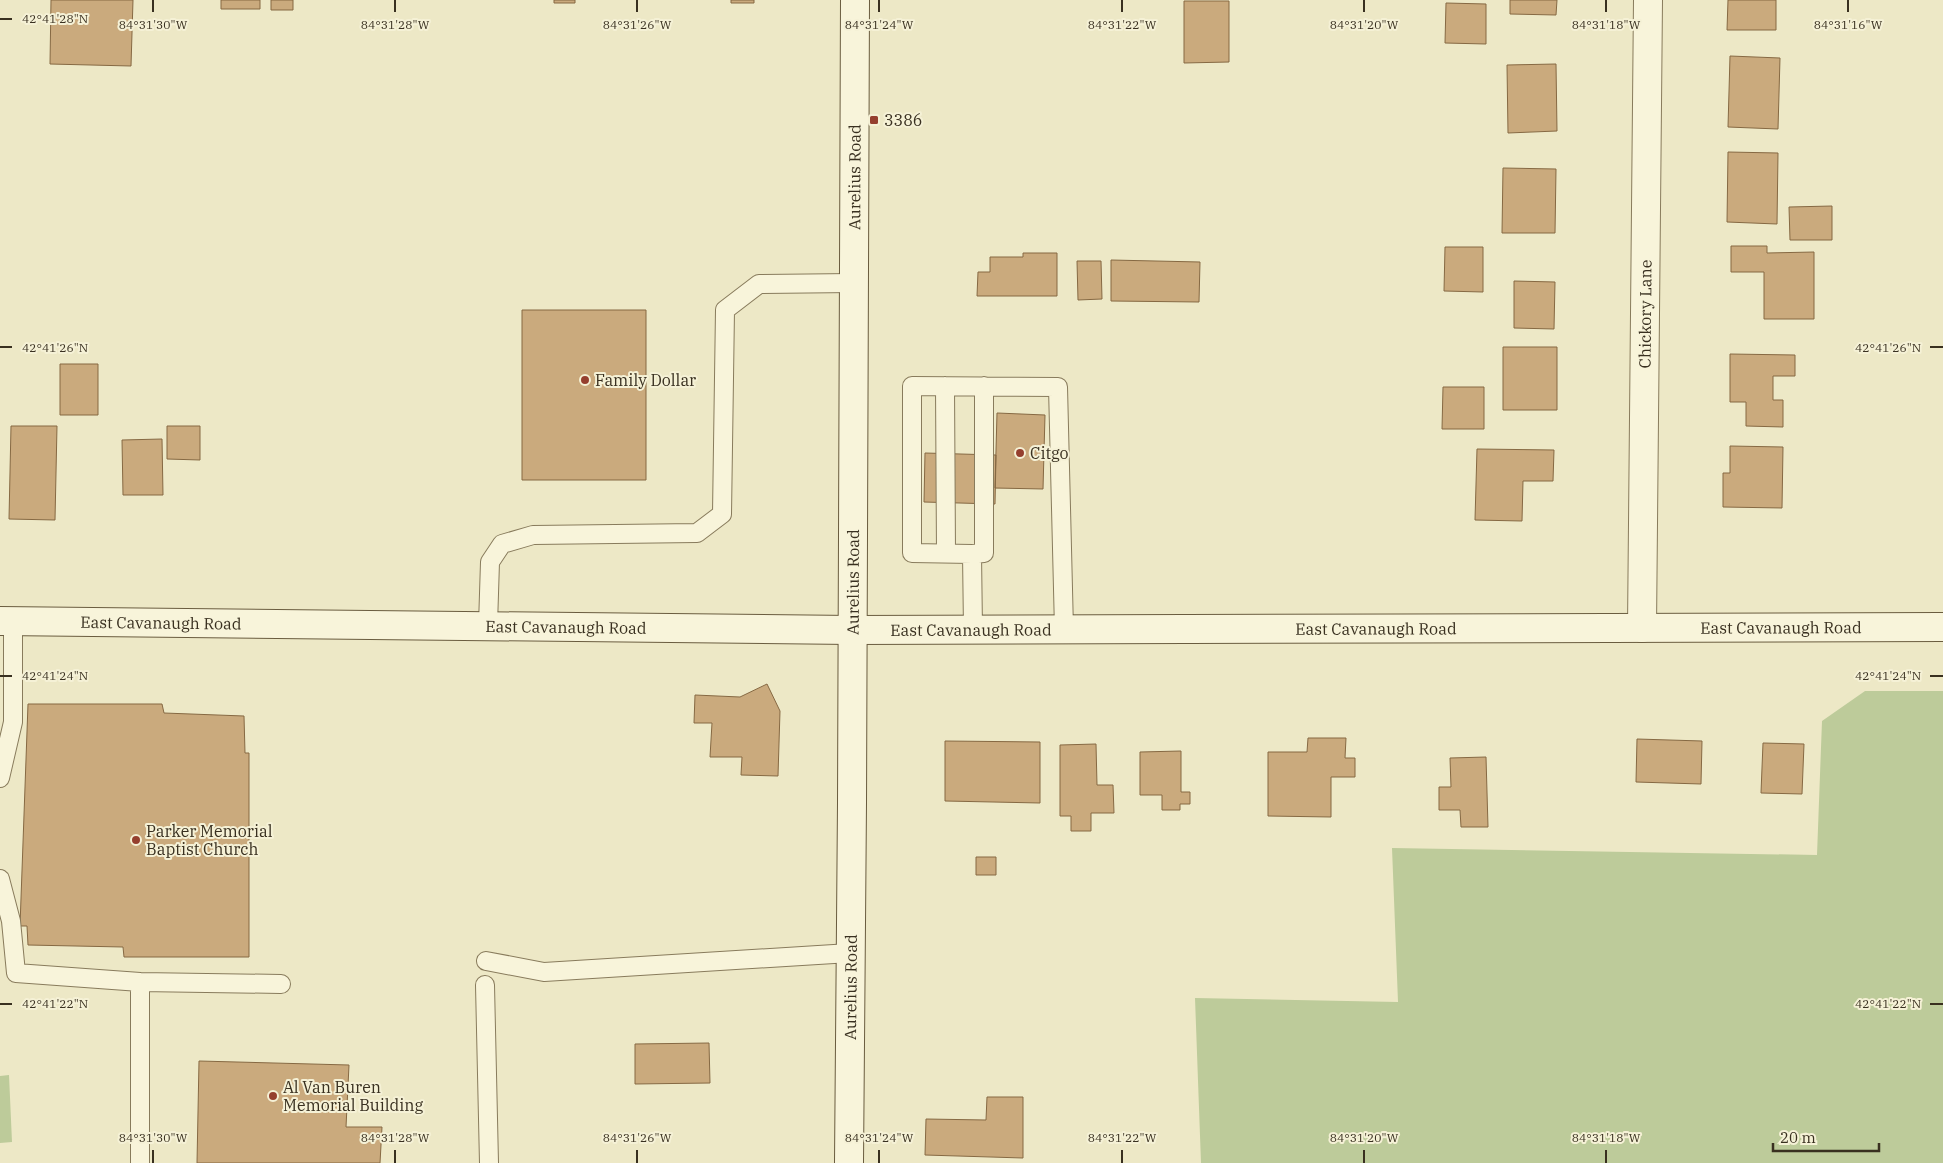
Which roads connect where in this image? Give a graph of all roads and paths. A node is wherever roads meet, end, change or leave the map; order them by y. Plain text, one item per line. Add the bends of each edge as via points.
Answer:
1 (855, 0) edge
2 (1648, 0) edge
3 (854, 283) junction
4 (945, 386) junction
5 (984, 386) junction
6 (946, 553) junction
7 (972, 554) junction
8 (6, 621) edge
9 (488, 625) junction
10 (1943, 627) edge
11 (1642, 628) junction
12 (973, 629) junction
13 (1064, 629) junction
14 (852, 630) junction
15 (0, 778) edge
16 (0, 879) edge
17 (850, 953) junction
18 (486, 962) dead end
19 (140, 982) junction
20 (281, 984) dead end
21 (485, 985) dead end
22 (140, 1163) edge
23 (489, 1163) edge
24 (849, 1163) edge

1 - 3 street, Aurelius Road
2 - 11 street, Chickory Lane
3 - 9 lane via 759,284 725,310 722,514 696,533 533,536 502,544 490,562
3 - 14 street, Aurelius Road
4 - 5 lane
4 - 6 lane
4 - 6 lane via 912,386 912,553
5 - 7 lane via 984,553
5 - 13 lane via 1058,387
6 - 7 lane
7 - 12 lane
8 - 9 street, East Cavanaugh Road
8 - 15 lane via 13,722
9 - 14 street, East Cavanaugh Road
10 - 11 street, East Cavanaugh Road
11 - 13 street, East Cavanaugh Road
12 - 13 street, East Cavanaugh Road
12 - 14 street, East Cavanaugh Road
14 - 17 street, Aurelius Road
16 - 19 lane via 11,921 16,973
17 - 18 lane via 544,972
17 - 24 street, Aurelius Road
19 - 20 lane
19 - 22 lane
21 - 23 lane

